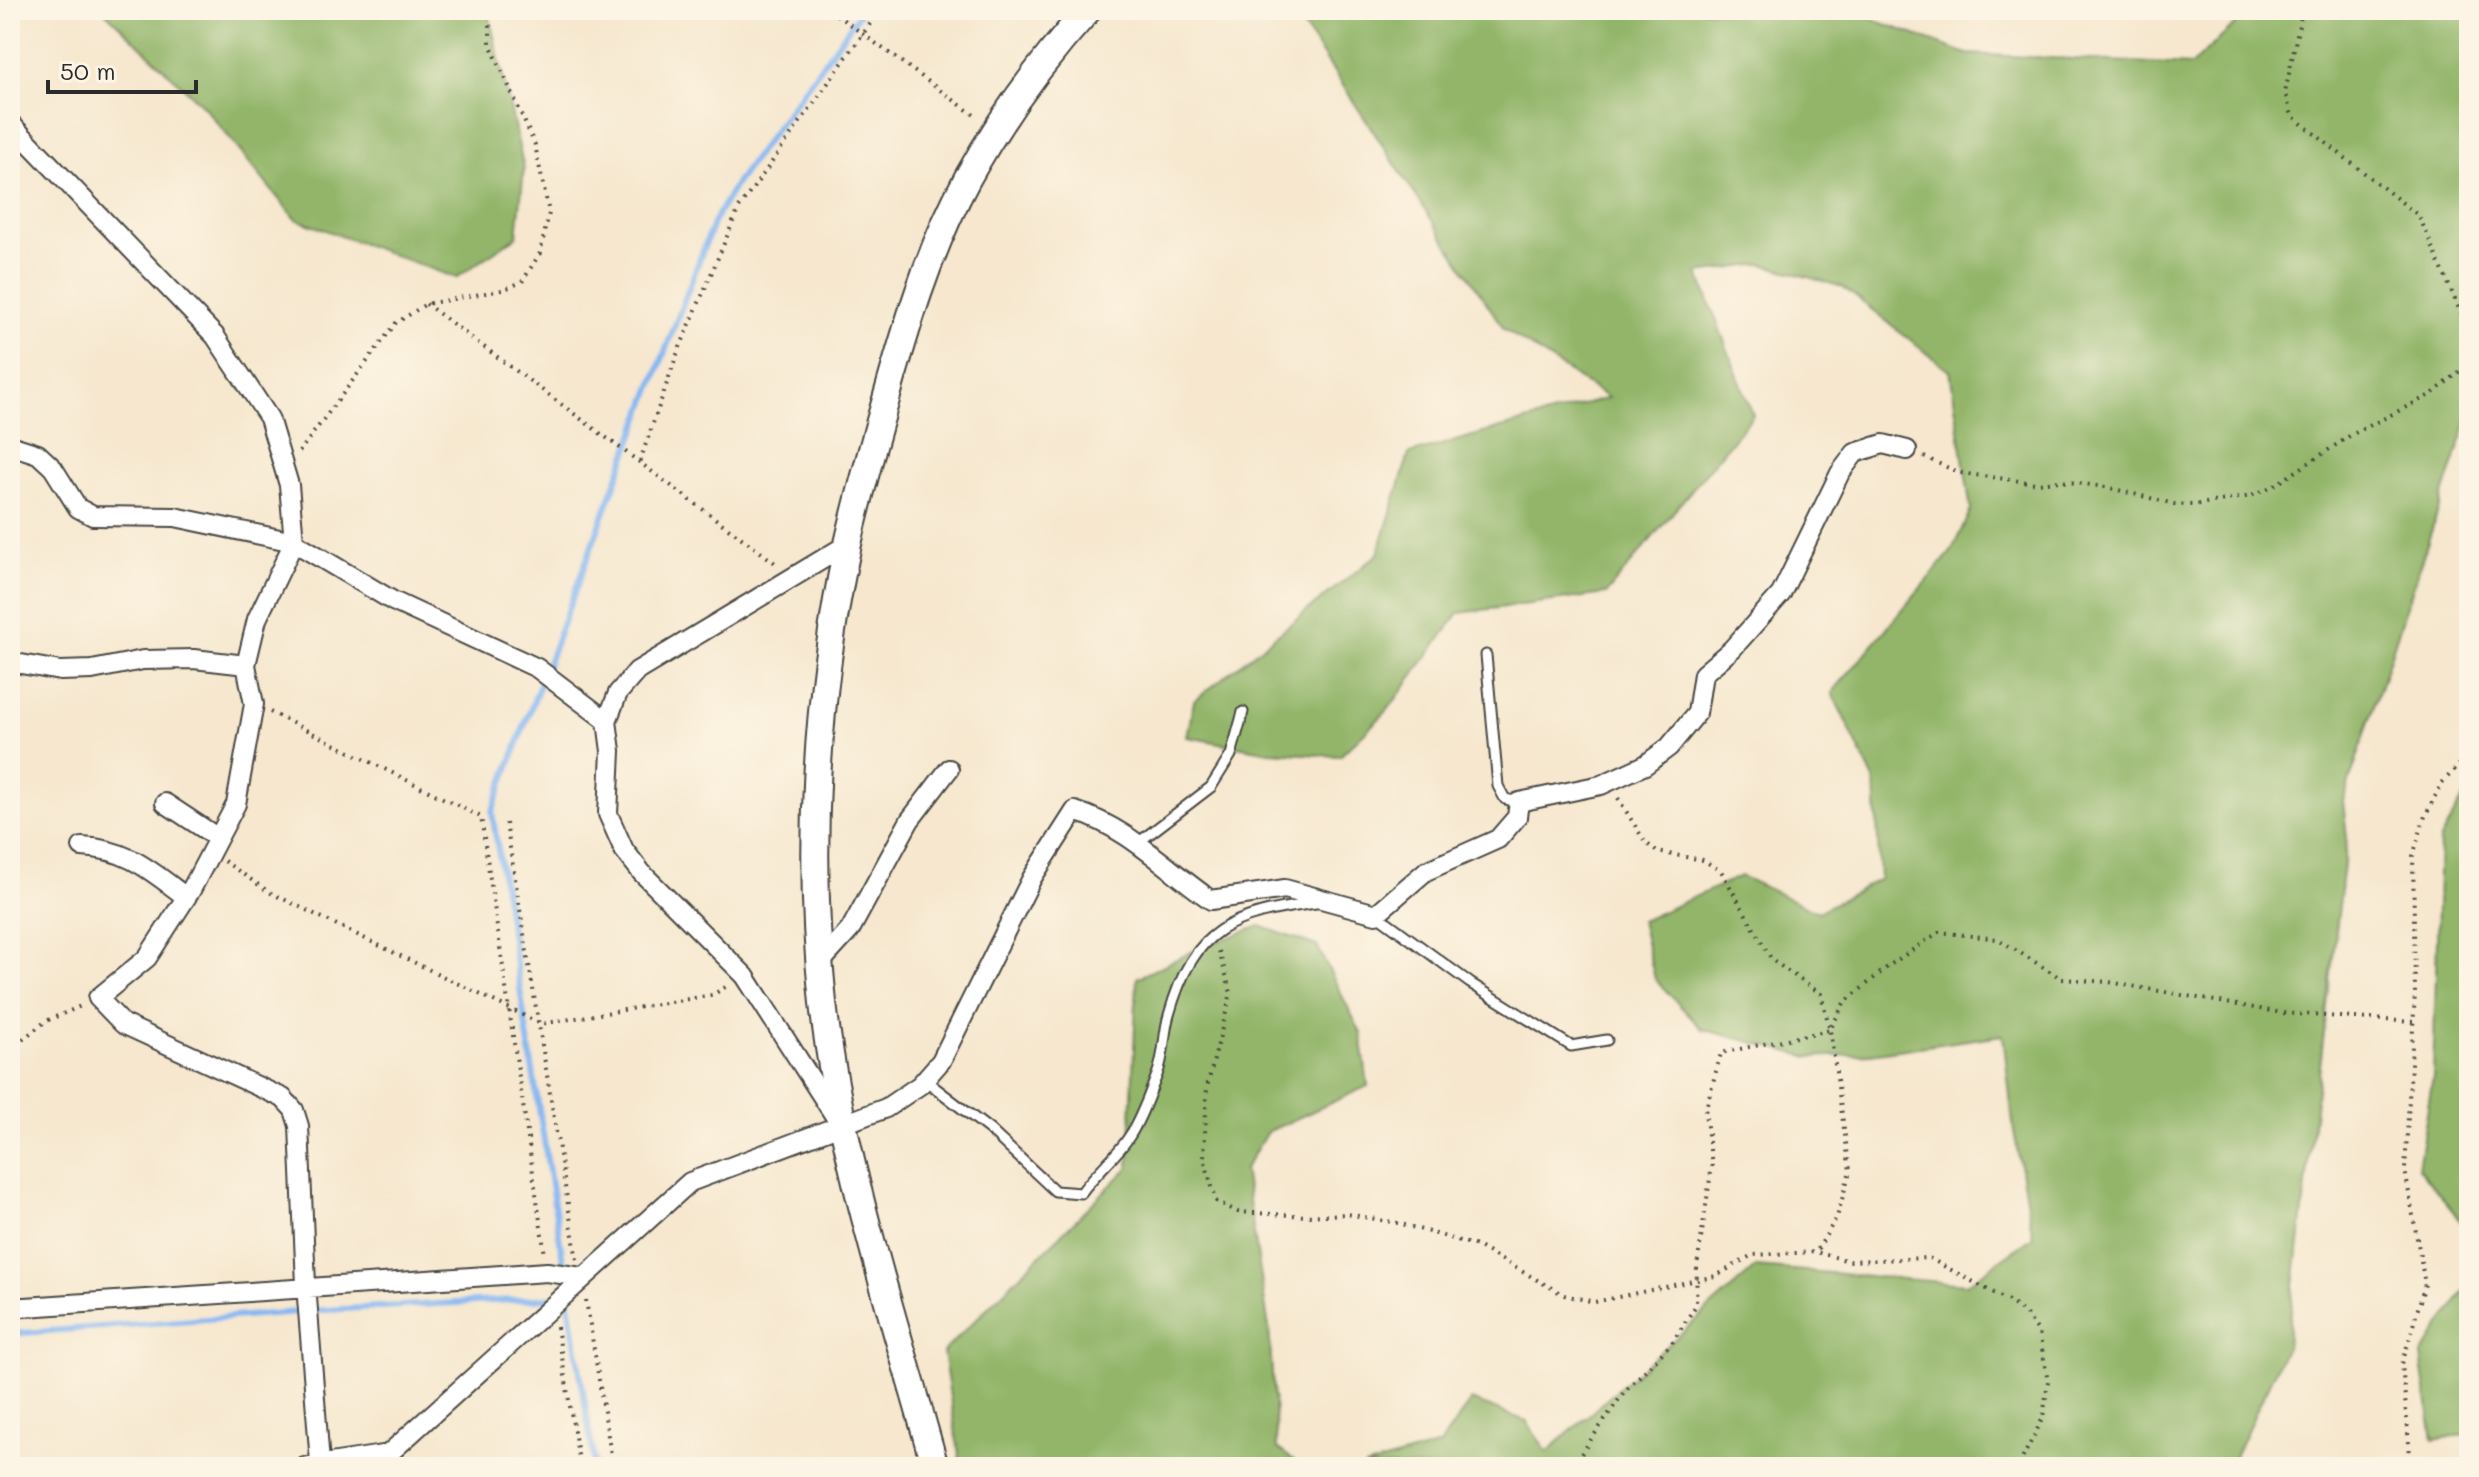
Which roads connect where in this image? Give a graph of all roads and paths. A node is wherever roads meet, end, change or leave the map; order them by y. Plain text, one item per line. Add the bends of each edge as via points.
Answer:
1 (490, 10) edge
2 (830, 10) edge
3 (880, 10) edge
4 (2302, 10) edge
5 (1083, 13) edge
6 (863, 34) junction
7 (10, 123) edge
8 (995, 131) junction
9 (426, 304) junction
10 (2469, 332) edge
11 (2469, 364) edge
12 (10, 445) edge
13 (1907, 450) joint
14 (640, 461) junction
15 (289, 485) junction
16 (294, 542) junction
17 (848, 544) junction
18 (793, 576) junction
19 (1486, 655) dead end
20 (10, 662) edge
21 (246, 665) junction
22 (254, 704) junction
23 (1243, 712) dead end
24 (607, 721) junction
25 (2469, 754) edge
26 (949, 769) dead end
27 (1608, 782) junction
28 (1519, 802) junction
29 (165, 803) dead end
30 (506, 823) dead end
31 (1139, 842) junction
32 (214, 845) junction
33 (82, 847) dead end
34 (186, 897) junction
35 (1328, 901) junction
36 (1376, 914) junction
37 (1212, 935) junction
38 (820, 963) junction
39 (745, 976) junction
40 (98, 998) junction
41 (512, 1013) junction
42 (2414, 1022) junction
43 (541, 1024) junction
44 (1830, 1030) junction
45 (1607, 1040) dead end
46 (10, 1049) edge
47 (925, 1080) junction
48 (842, 1128) junction
49 (1816, 1252) junction
50 (547, 1272) junction
51 (582, 1277) junction
52 (1695, 1282) junction
53 (306, 1285) junction
54 (553, 1304) junction
55 (10, 1308) edge
56 (389, 1454) junction
57 (312, 1465) edge
58 (374, 1467) edge
59 (580, 1467) edge
60 (613, 1467) edge
61 (935, 1467) edge
62 (1572, 1467) edge
63 (2018, 1467) edge
64 (2411, 1467) edge

1 - 9 path via 490,44 535,145 549,213 546,237 522,282
2 - 6 path
3 - 6 path
4 - 10 path via 2285,93 2292,116 2419,216
5 - 8 street via 1026,81
6 - 8 path
6 - 14 path via 739,208 676,357
7 - 15 street via 215,336 269,418
8 - 17 street via 966,180 921,285
9 - 14 path
9 - 15 path via 396,323 300,449
11 - 13 path via 2432,394 2351,435 2277,484 2251,496 2207,503 2174,504 2106,487 1960,473
12 - 16 street via 38,454 78,508 93,516 175,517
13 - 27 street via 1883,444 1855,453 1781,594 1703,674 1697,713 1669,747
14 - 18 path
15 - 16 street
16 - 21 street via 257,619
16 - 24 street via 393,601 537,668
17 - 18 street
17 - 38 street via 822,724 816,920
18 - 24 street via 637,671 618,693
19 - 28 lane via 1498,786 1505,799
20 - 21 street via 60,671 143,660
21 - 22 street
22 - 32 street via 236,804
22 - 41 path via 481,817
23 - 31 lane via 1231,755 1211,787
24 - 39 street via 608,814 624,850
25 - 42 path via 2442,783 2413,856
26 - 38 street via 910,820 850,930
27 - 28 street
27 - 44 path via 1645,842 1657,852 1703,860 1721,871 1772,960 1821,994
28 - 36 street via 1517,817 1498,839 1426,871
29 - 32 street
30 - 43 path
31 - 35 street via 1211,900 1285,889
31 - 47 street via 1075,811 1032,878 941,1061
32 - 34 street
32 - 41 path via 269,892
33 - 34 street via 108,848 140,862
34 - 40 street via 147,958
35 - 36 street
35 - 37 lane via 1274,909 1225,924
36 - 45 lane via 1470,983 1571,1046
37 - 47 lane via 1192,959 1168,1016 1165,1051 1129,1137 1081,1193 1055,1191 990,1130
37 - 52 path via 1231,993 1207,1087 1204,1158 1216,1201 1238,1212 1347,1214 1398,1223 1477,1246 1564,1295 1595,1302
38 - 48 street
39 - 43 path via 712,995
39 - 48 street
40 - 46 path via 46,1021
40 - 53 street via 123,1024 283,1098 294,1110
41 - 43 path
41 - 50 path
42 - 44 path via 2282,1013 2109,982 2062,979 1998,939 1939,932 1844,1003
42 - 64 path via 2405,1170 2425,1284 2402,1364
43 - 51 path
44 - 49 path via 1850,1171 1837,1217
44 - 52 path via 1721,1053 1705,1112 1712,1165
47 - 48 street via 886,1108
48 - 51 street via 690,1182
48 - 61 street
49 - 52 path via 1752,1255
49 - 63 path via 1849,1261 1929,1258 2025,1313 2039,1332 2048,1381 2043,1418
50 - 51 street
50 - 53 street
51 - 54 street
51 - 60 path
52 - 62 path via 1696,1305 1686,1325 1624,1392
53 - 55 street
53 - 57 street
54 - 56 street
54 - 59 path
56 - 57 street
56 - 58 street

